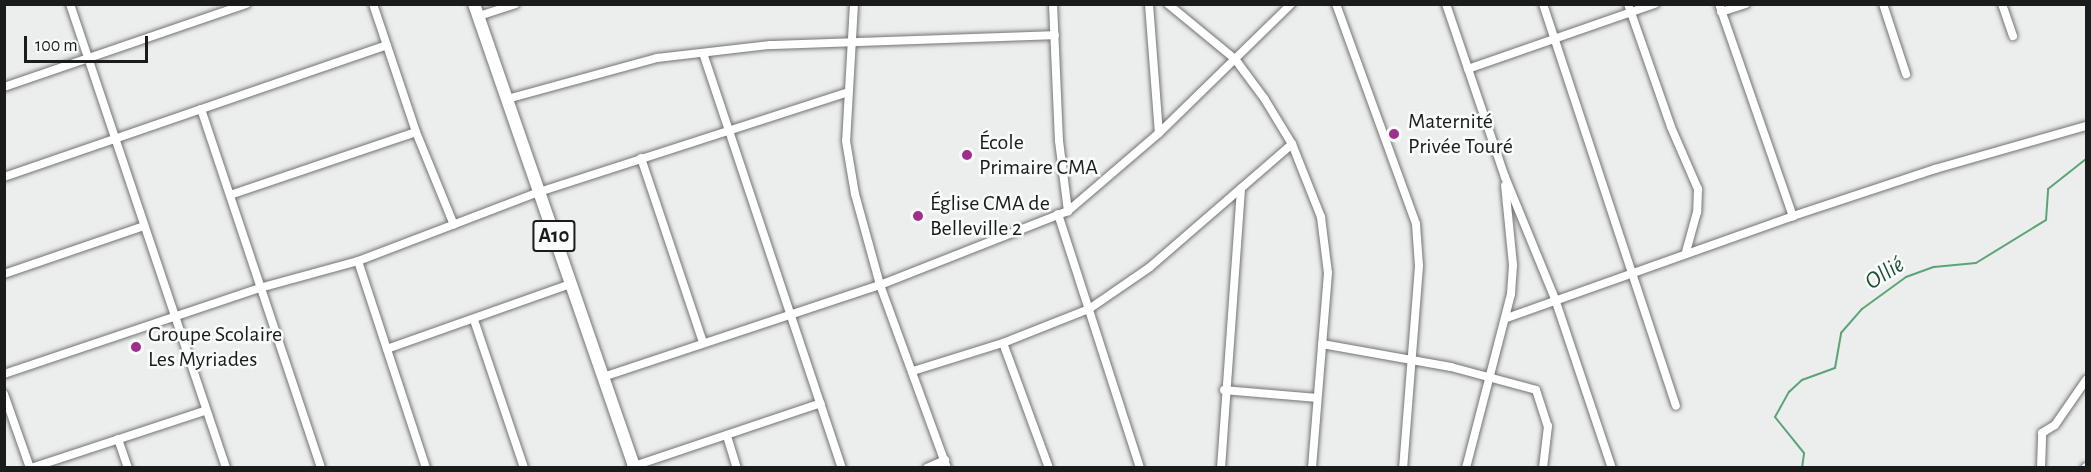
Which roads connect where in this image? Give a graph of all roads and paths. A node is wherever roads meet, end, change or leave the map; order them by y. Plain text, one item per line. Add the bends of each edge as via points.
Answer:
1 (70, 4) edge
2 (246, 4) edge
3 (373, 4) edge
4 (515, 4) edge
5 (854, 4) edge
6 (1053, 4) edge
7 (1149, 4) edge
8 (1168, 4) edge
9 (1291, 4) edge
10 (1336, 4) edge
11 (1446, 4) edge
12 (1543, 4) edge
13 (1655, 4) edge
14 (1746, 4) edge
15 (1883, 4) edge
16 (2002, 4) edge
17 (1720, 8) edge
18 (1629, 9) edge
19 (476, 10) edge
20 (1054, 35) junction
21 (2013, 36) dead end
22 (1554, 39) junction
23 (855, 42) junction
24 (387, 45) junction
25 (703, 53) junction
26 (87, 59) junction
27 (1235, 59) junction
28 (1468, 69) junction
29 (1906, 74) dead end
30 (4, 87) edge
31 (846, 93) junction
32 (507, 99) junction
33 (201, 109) junction
34 (2086, 126) edge
35 (731, 129) junction
36 (416, 132) junction
37 (1159, 133) junction
38 (114, 139) junction
39 (1292, 144) junction
40 (641, 158) junction
41 (4, 177) edge
42 (1505, 177) junction
43 (1241, 189) junction
44 (539, 192) junction
45 (230, 195) junction
46 (1068, 211) junction
47 (1058, 214) junction
48 (1793, 216) junction
49 (454, 225) junction
50 (144, 226) junction
51 (1686, 252) junction
52 (358, 261) junction
53 (1631, 273) junction
54 (4, 274) edge
55 (571, 284) junction
56 (880, 285) junction
57 (263, 288) junction
58 (1555, 299) junction
59 (1089, 309) junction
60 (791, 312) junction
61 (173, 317) junction
62 (1507, 318) junction
63 (474, 320) junction
64 (703, 342) junction
65 (1003, 343) junction
66 (1322, 344) junction
67 (387, 349) junction
68 (1410, 359) junction
69 (913, 371) junction
70 (4, 374) edge
71 (1490, 376) junction
72 (603, 377) junction
73 (2086, 380) edge
74 (1224, 390) junction
75 (4, 394) edge
76 (1317, 398) junction
77 (820, 403) junction
78 (1676, 406) dead end
79 (204, 411) junction
80 (727, 436) junction
81 (118, 439) junction
82 (946, 464) edge
83 (633, 467) edge
84 (30, 468) edge
85 (128, 468) edge
86 (226, 468) edge
87 (321, 468) edge
88 (426, 468) edge
89 (524, 468) edge
90 (737, 468) edge
91 (842, 468) edge
92 (927, 468) edge
93 (1049, 468) edge
94 (1140, 468) edge
95 (1221, 468) edge
96 (1312, 468) edge
97 (1403, 468) edge
98 (1467, 468) edge
99 (1543, 468) edge
100 (1612, 468) edge
101 (2041, 468) edge

1 - 26 street
2 - 26 street
3 - 24 street
4 - 19 street
5 - 23 street
6 - 20 street
7 - 37 street
8 - 27 street
9 - 27 street
10 - 68 street via 1416,224 1419,266
11 - 28 street
12 - 22 street
13 - 18 street
14 - 17 street
15 - 29 street
16 - 21 street
17 - 48 street
18 - 22 street
18 - 51 street via 1698,189 1697,212
19 - 32 main road, A10
20 - 23 street
20 - 46 street via 1059,141
22 - 28 street
22 - 53 street
23 - 25 street via 770,45
23 - 31 street
24 - 33 street
24 - 36 street
25 - 32 street via 657,57
25 - 35 street
26 - 30 street
26 - 38 street
27 - 37 street
27 - 39 street
28 - 42 street
31 - 35 street
31 - 56 street via 846,141 855,194
32 - 44 main road, A10
33 - 38 street
33 - 45 street
34 - 48 street via 1935,169
35 - 40 street
35 - 60 street
36 - 45 street
36 - 49 street
37 - 46 street
38 - 41 street
38 - 50 street
39 - 43 street
39 - 66 street via 1321,217 1328,253
40 - 44 street
40 - 64 street
42 - 58 street
42 - 62 street via 1513,265
43 - 59 street via 1149,267
43 - 74 street
44 - 49 street
44 - 55 main road, A10
45 - 57 street
46 - 47 street
47 - 56 street
47 - 59 street
48 - 51 street
49 - 52 street
50 - 54 street
50 - 61 street
51 - 53 street
52 - 57 street
52 - 67 street
53 - 58 street
53 - 78 street
55 - 63 street
55 - 72 main road, A10
56 - 60 street
56 - 69 street
57 - 61 street
57 - 87 street
58 - 62 street
58 - 100 street
59 - 65 street
59 - 94 street
60 - 64 street
60 - 77 street
61 - 70 street
61 - 79 street
62 - 71 street
63 - 67 street
63 - 89 street
64 - 72 street
65 - 69 street
65 - 93 street
66 - 68 street
66 - 76 street
67 - 88 street
68 - 71 street
68 - 97 street
69 - 82 street
71 - 98 street
71 - 99 street via 1536,390 1548,426
72 - 83 main road, A10
73 - 101 street via 2055,425 2042,433
74 - 76 street
74 - 95 street
75 - 84 street
76 - 96 street
77 - 80 street
77 - 91 street
79 - 81 street
79 - 86 street
80 - 83 street
80 - 90 street
81 - 84 street
81 - 85 street
82 - 92 street

